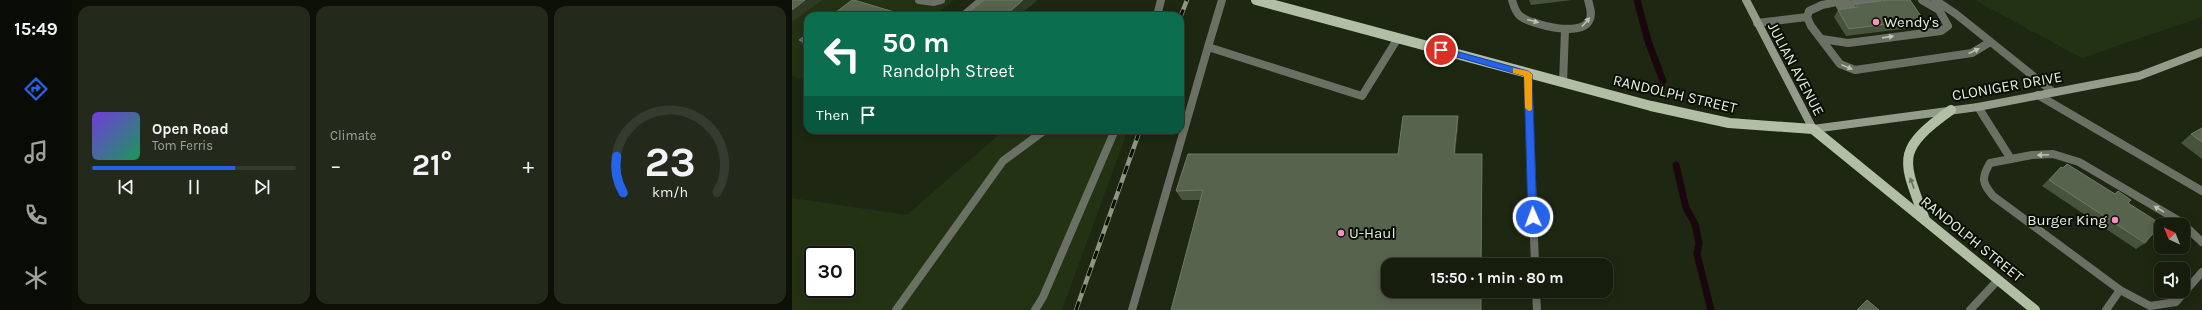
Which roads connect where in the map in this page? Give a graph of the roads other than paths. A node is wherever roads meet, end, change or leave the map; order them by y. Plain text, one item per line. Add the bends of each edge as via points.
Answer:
1 (920, 0) edge
2 (941, 0) edge
3 (982, 0) edge
4 (1161, 0) edge
5 (1222, 0) edge
6 (1256, 0) edge
7 (1512, 0) edge
8 (1588, 0) edge
9 (1746, 0) edge
10 (1846, 0) edge
11 (1877, 0) edge
12 (1922, 0) edge
13 (1934, 0) edge
14 (1830, 2) junction
15 (968, 12) edge
16 (1158, 12) edge
17 (1807, 17) junction
18 (1757, 23) junction
19 (1565, 30) junction
20 (1398, 38) junction
21 (1822, 39) junction
22 (1990, 42) junction
23 (1208, 47) junction
24 (2202, 52) edge
25 (1528, 74) junction
26 (1563, 83) junction
27 (2053, 92) junction
28 (2038, 95) junction
29 (1978, 107) junction
30 (1951, 110) junction
31 (1813, 129) junction
32 (1184, 130) edge
33 (1040, 134) edge
34 (1113, 134) edge
35 (1183, 134) edge
36 (2011, 159) junction
37 (2202, 191) edge
38 (1925, 220) junction
39 (2202, 241) edge
40 (1535, 258) edge
41 (2202, 272) edge
42 (1998, 280) junction
43 (2120, 290) junction
44 (1536, 298) edge
45 (2153, 308) edge
46 (896, 310) edge
47 (1035, 310) edge
48 (1132, 310) edge
49 (1537, 310) edge
50 (1970, 310) edge
51 (2035, 310) edge
52 (2106, 310) edge

1 - 2 street
3 - 15 street
4 - 16 street
5 - 23 street
6 - 20 main road, RANDOLPH STREET
7 -> 19 street via 1516,12 1521,17
19 -> 8 street via 1586,24 1591,12
9 - 18 main road, JULIAN AVENUE
10 - 14 street
11 - 14 street via 1841,6
21 -> 12 street via 1848,43 1941,31 1948,26 1937,7
13 - 22 street
14 - 17 street via 1809,11
17 - 18 street
17 - 21 street
18 - 31 main road, JULIAN AVENUE
19 - 26 street
20 - 23 street via 1362,96
20 - 25 main road, RANDOLPH STREET
21 -> 22 street via 1840,64 1855,70 1972,53
22 - 27 street
23 - 32 street
24 - 27 main road, CLONIGER DRIVE via 2139,76
25 - 26 main road, RANDOLPH STREET
25 - 40 street
26 - 31 main road, RANDOLPH STREET via 1729,123
27 - 28 main road, CLONIGER DRIVE
28 - 29 main road, CLONIGER DRIVE
28 - 37 street
29 - 30 main road, CLONIGER DRIVE
29 - 36 street
30 - 31 main road, CLONIGER DRIVE
38 -> 30 main road via 1907,168 1907,153 1928,126
31 - 38 main road, RANDOLPH STREET
33 - 46 street via 1003,161
34 - 47 street via 1043,297
35 - 48 street
39 -> 36 street via 2181,222 2079,162 2053,154
36 - 43 street via 1990,163 1983,174 1983,184 1993,196
38 - 42 main road, RANDOLPH STREET
41 - 45 street via 2176,302
42 - 50 street
42 - 51 main road, RANDOLPH STREET
43 - 45 street
43 - 52 street
44 - 49 street

